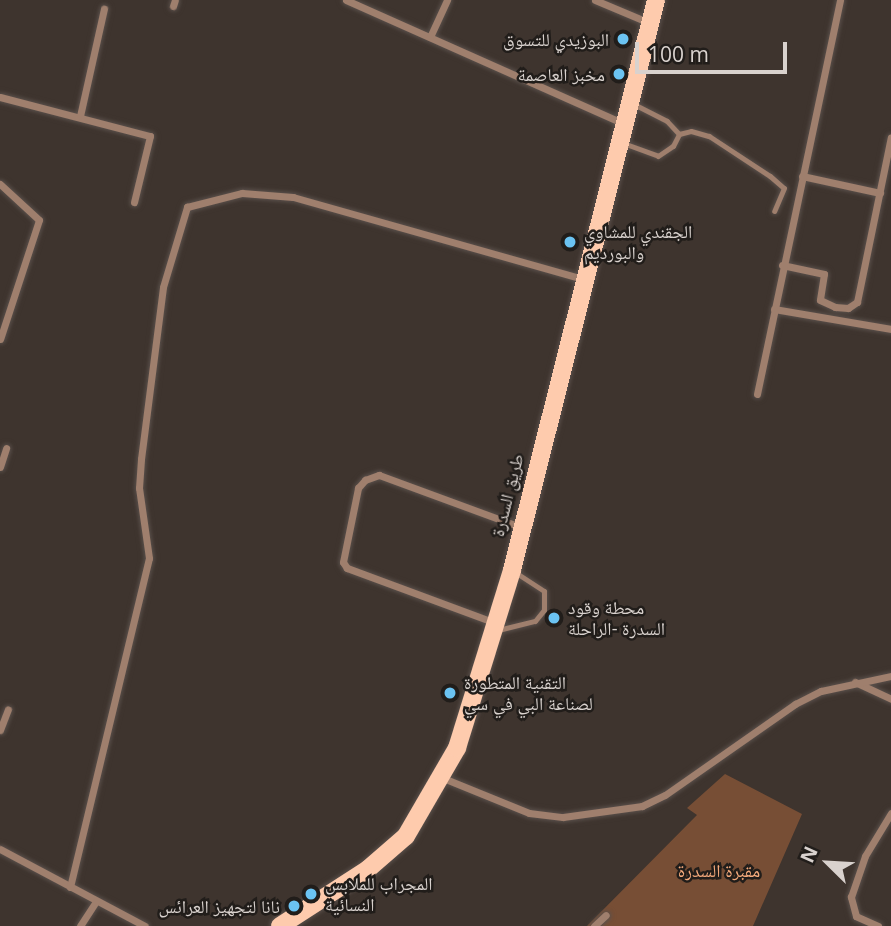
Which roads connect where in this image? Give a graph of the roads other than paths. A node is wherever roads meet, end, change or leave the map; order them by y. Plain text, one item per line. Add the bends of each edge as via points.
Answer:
1 (346, 0) edge
2 (447, 0) edge
3 (595, 0) edge
4 (656, 0) edge
5 (840, 0) edge
6 (104, 9) dead end
7 (650, 23) junction
8 (430, 37) junction
9 (0, 97) edge
10 (631, 103) junction
11 (80, 116) junction
12 (626, 124) junction
13 (679, 134) junction
14 (891, 137) edge
15 (622, 142) junction
16 (802, 176) junction
17 (0, 184) edge
18 (880, 193) junction
19 (134, 202) dead end
20 (774, 211) dead end
21 (782, 265) junction
22 (583, 279) junction
23 (774, 309) junction
24 (891, 329) edge
25 (0, 339) edge
26 (757, 394) dead end
27 (6, 449) dead end
28 (0, 467) edge
29 (520, 527) junction
30 (512, 570) junction
31 (496, 627) junction
32 (891, 676) edge
33 (854, 682) junction
34 (891, 699) edge
35 (8, 709) dead end
36 (0, 730) edge
37 (443, 778) junction
38 (891, 813) edge
39 (0, 849) edge
40 (71, 887) junction
41 (96, 901) junction
42 (606, 915) dead end
43 (80, 926) edge
44 (145, 926) edge
45 (281, 926) edge
46 (594, 926) edge
47 (878, 926) edge

1 - 8 street
2 - 8 street
3 - 7 street
4 - 7 main road, طريق السدرة
5 - 16 street
6 - 11 street
7 - 10 main road, طريق السدرة
8 - 12 street
9 - 11 street
10 - 12 main road, طريق السدرة
10 - 13 lane via 667,121
11 - 19 street via 152,138
12 - 15 main road, طريق السدرة
13 - 15 lane via 673,146 658,156
13 - 20 lane via 691,131 709,136 770,176 784,188
14 - 18 street
15 - 22 main road, طريق السدرة
16 - 18 street
16 - 21 street
17 - 25 street via 39,220
18 - 21 street via 861,296 853,306 844,309 820,300 824,274
21 - 23 street
22 - 29 main road, طريق السدرة
22 - 40 street via 283,195 242,193 187,207 163,287 141,459 139,488 149,558
23 - 24 street
23 - 26 street
27 - 28 street
29 - 30 main road, طريق السدرة
29 - 31 street via 379,475 358,488 346,568
30 - 31 main road, طريق السدرة
30 - 31 lane via 544,591 544,610 535,621
31 - 37 main road, طريق السدرة
32 - 33 street
33 - 34 street
33 - 37 street via 795,704 665,795 642,806 563,817 529,813
35 - 36 street
37 - 45 main road, طريق السدرة via 406,836 368,869
38 - 47 street via 865,856 852,897 856,916
39 - 40 street
40 - 41 street
41 - 43 street
41 - 44 street
42 - 46 street

